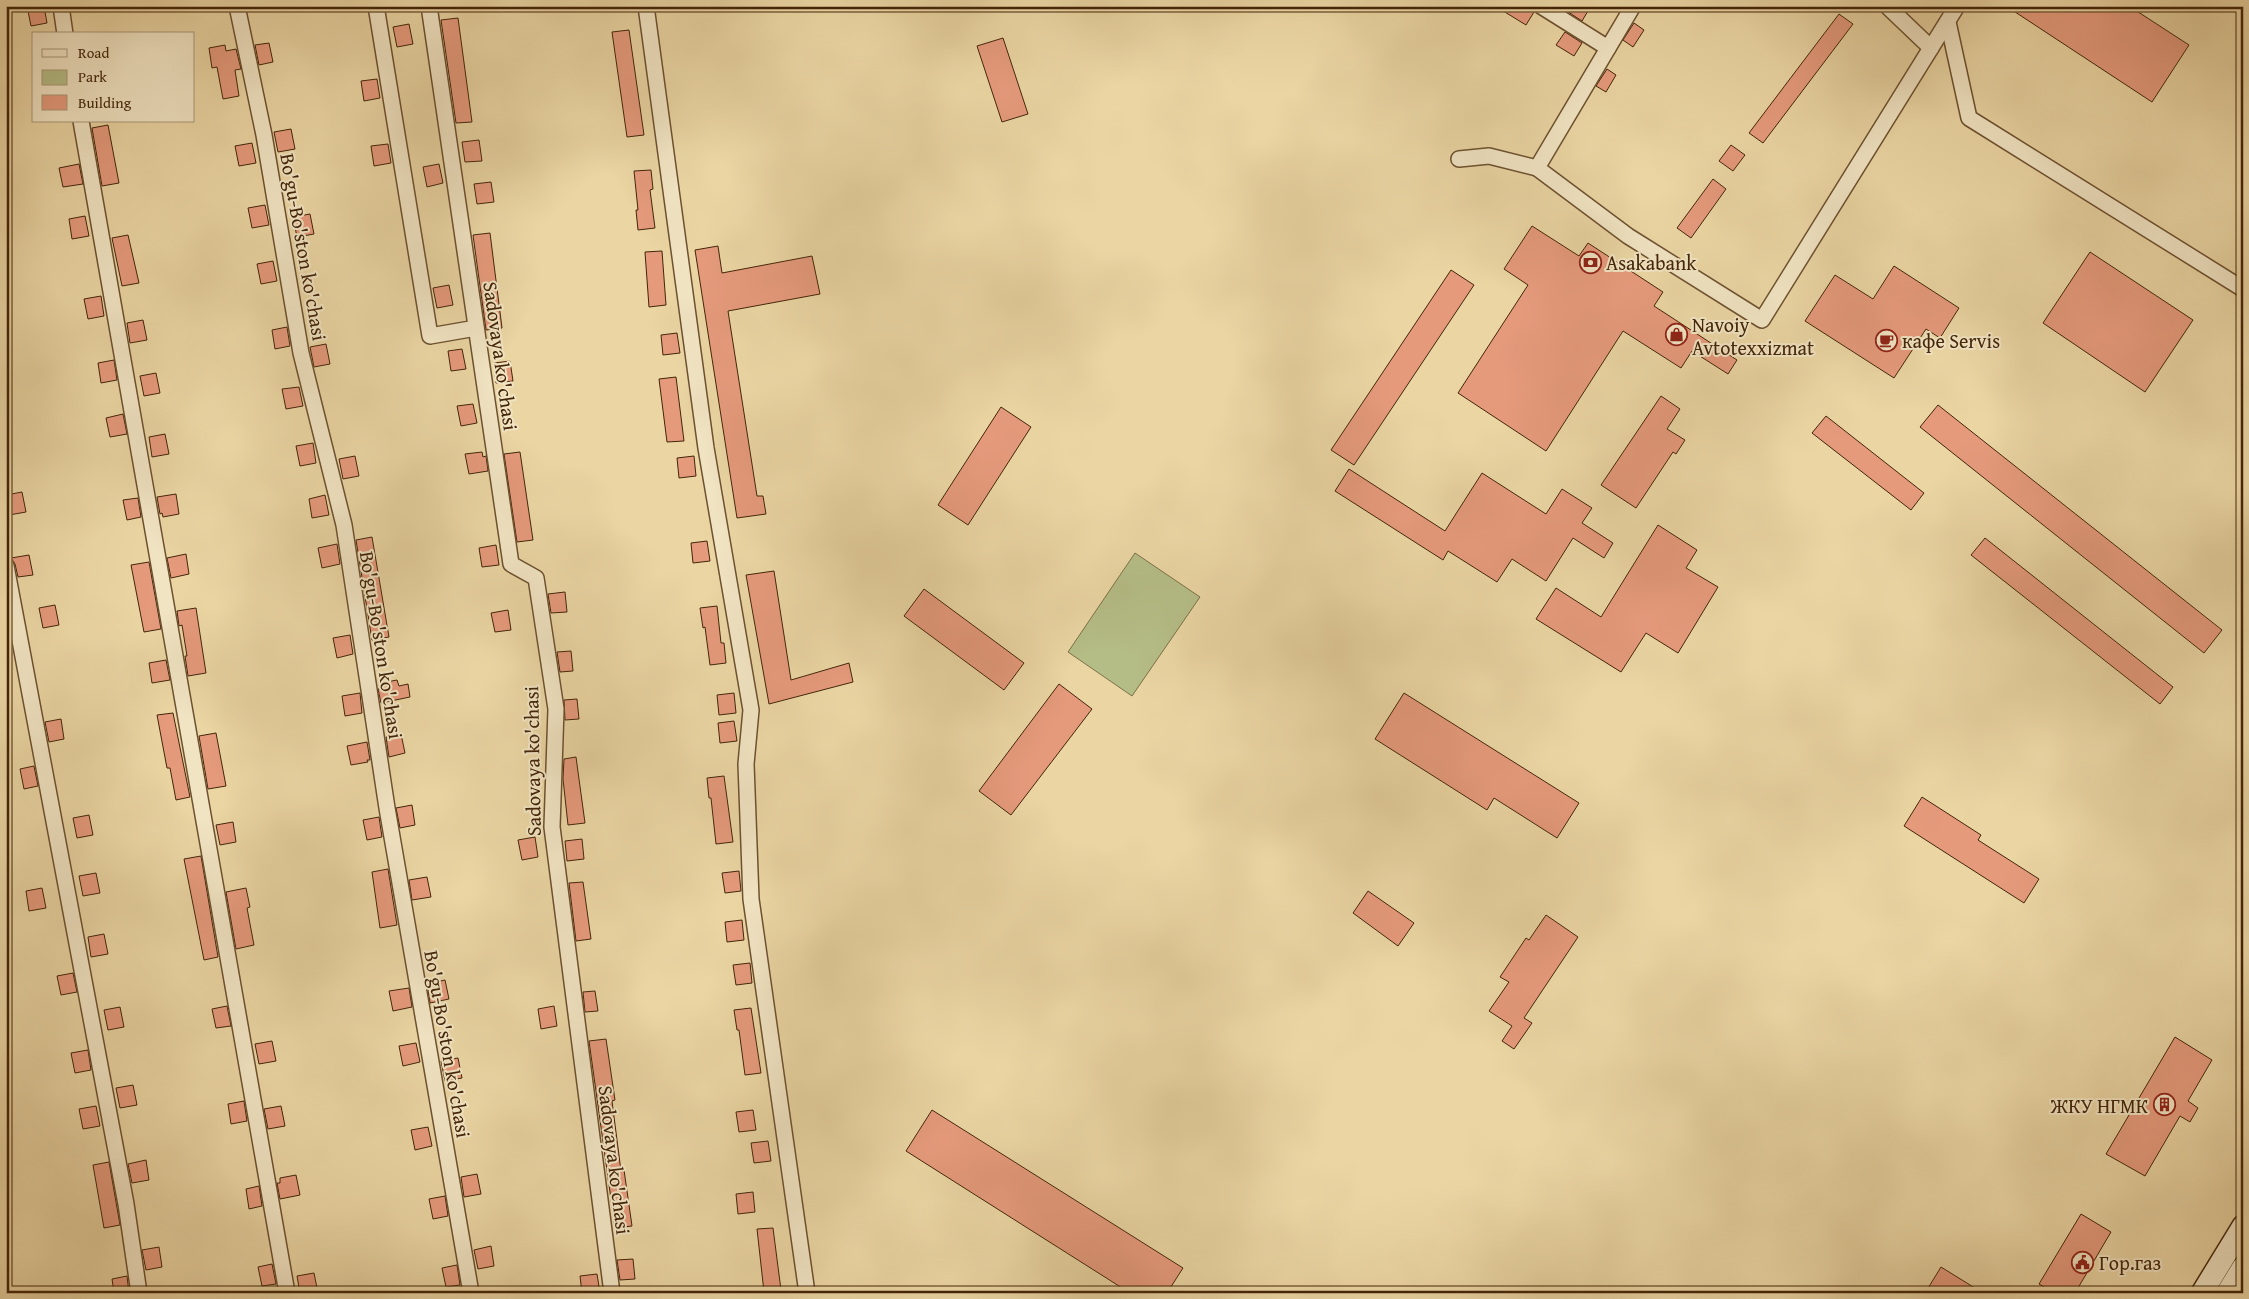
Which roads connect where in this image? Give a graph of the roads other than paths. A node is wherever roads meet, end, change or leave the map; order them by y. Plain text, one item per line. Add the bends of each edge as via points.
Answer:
1 (60, 6) edge
2 (237, 6) edge
3 (376, 6) edge
4 (429, 6) edge
5 (646, 6) edge
6 (1541, 6) edge
7 (1633, 6) edge
8 (1887, 6) edge
9 (1957, 6) edge
10 (1948, 22) junction
11 (65, 32) edge
12 (1608, 48) junction
13 (1931, 48) junction
14 (81, 122) edge
15 (1459, 160) dead end
16 (1537, 168) junction
17 (2243, 289) edge
18 (476, 328) junction
19 (6, 566) edge
20 (2243, 1226) edge
21 (2243, 1267) edge
22 (139, 1293) edge
23 (286, 1293) edge
24 (471, 1293) edge
25 (612, 1293) edge
26 (807, 1293) edge
27 (2202, 1293) edge
28 (2227, 1293) edge

1 - 11 street
2 - 24 street, Bo'gu-Bo'ston ko'chasi via 264,135 301,353 344,526 390,827
3 - 18 street via 430,336
4 - 18 street, Sadovaya ko'chasi
5 - 26 street via 706,448 751,710 746,764 751,899
6 - 12 street
7 - 12 street
8 - 13 street
9 - 10 street
10 - 13 street
10 - 17 street via 1969,118
12 - 16 street
13 - 16 street via 1762,320 1628,236
14 - 23 street
15 - 16 street via 1489,156
18 - 25 street, Sadovaya ko'chasi via 511,564 536,578 556,709 552,827
19 - 22 street via 126,1204
20 - 27 main road
21 - 28 main road

